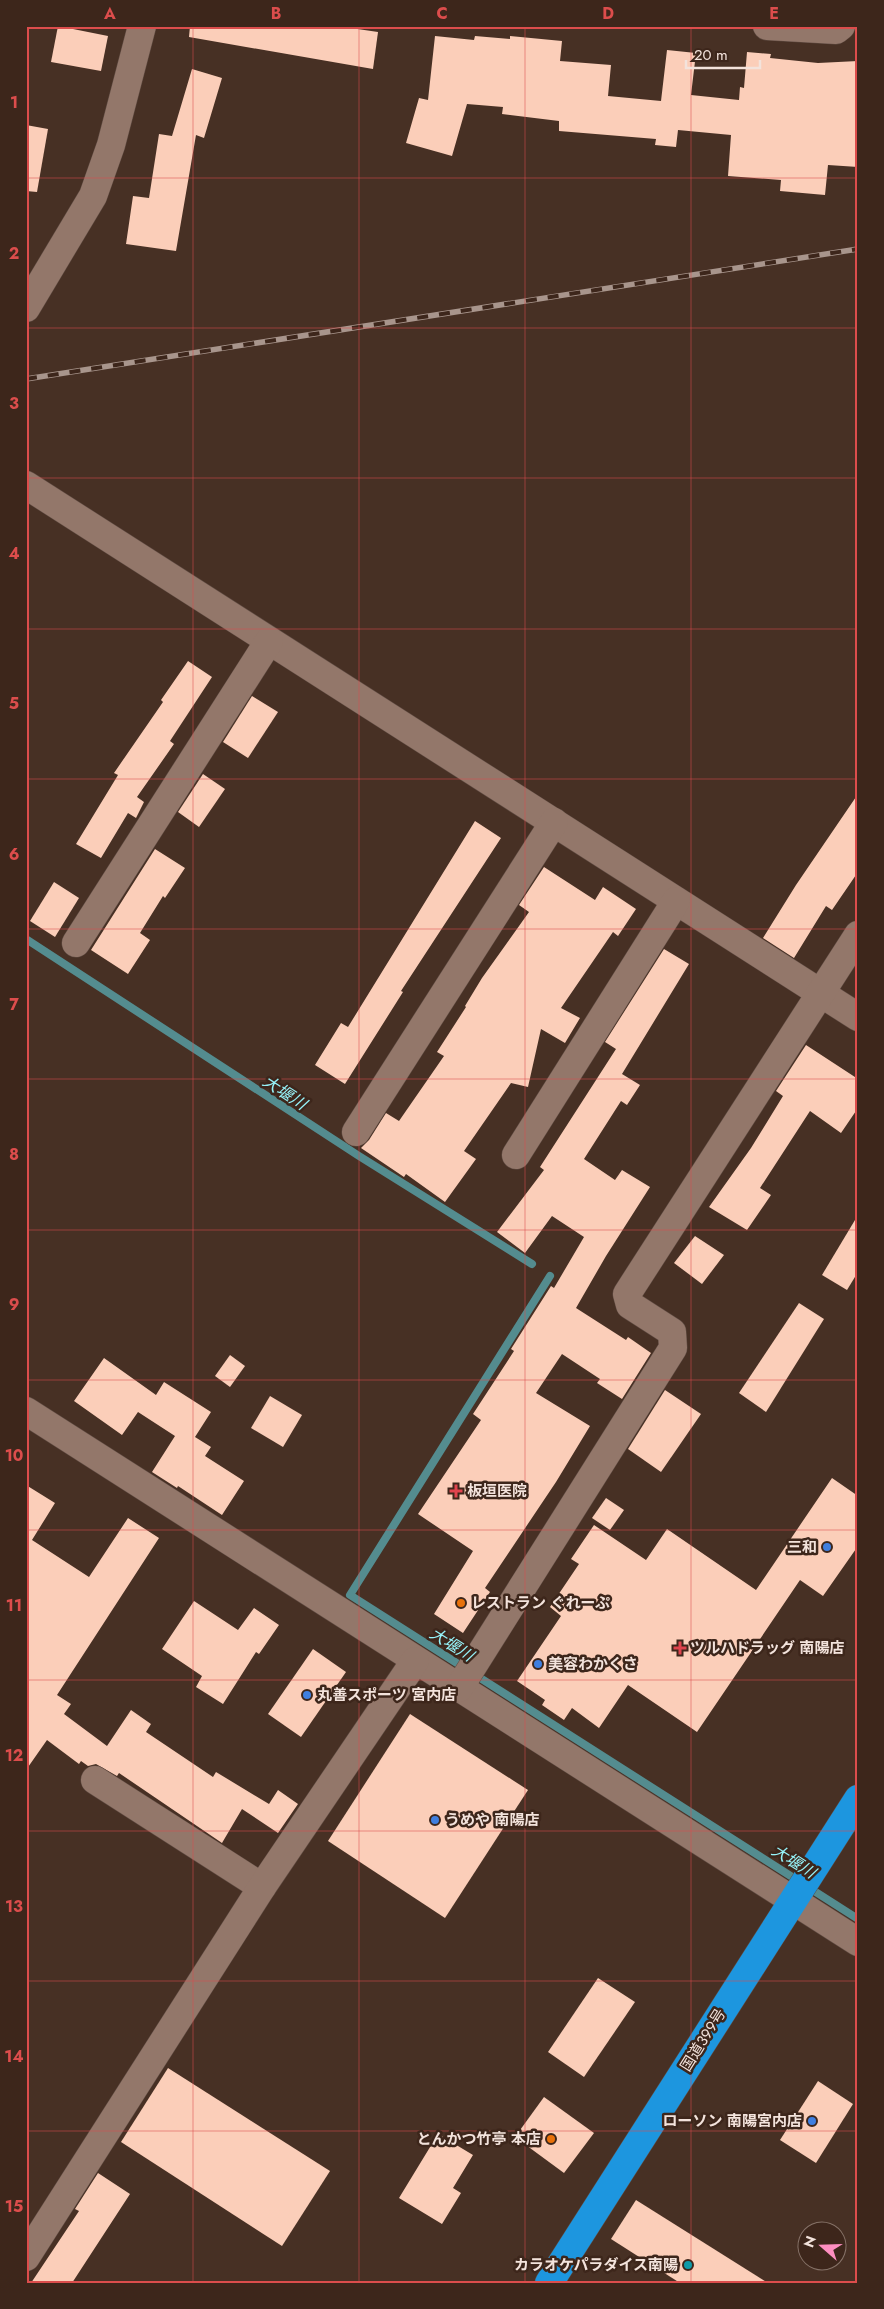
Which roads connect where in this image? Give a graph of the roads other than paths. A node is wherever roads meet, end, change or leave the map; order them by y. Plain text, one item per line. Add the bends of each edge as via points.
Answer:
1 (142, 26) edge
2 (767, 26) edge
3 (845, 29) edge
4 (26, 307) edge
5 (26, 485) edge
6 (269, 641) junction
7 (554, 822) junction
8 (676, 900) junction
9 (858, 935) edge
10 (76, 943) dead end
11 (820, 994) junction
12 (858, 1017) edge
13 (356, 1132) dead end
14 (516, 1155) dead end
15 (26, 1411) edge
16 (415, 1660) junction
17 (459, 1688) junction
18 (95, 1780) dead end
19 (858, 1799) edge
20 (262, 1887) junction
21 (792, 1900) junction
22 (858, 1942) edge
23 (26, 2257) edge
24 (549, 2283) edge

1 - 4 street via 111,145 94,196
2 - 3 street
5 - 6 street
6 - 7 street
6 - 10 street
7 - 8 street
7 - 13 street
8 - 11 street
8 - 14 street
9 - 11 street
11 - 12 street
11 - 17 street via 627,1294 630,1305 672,1332 673,1348
15 - 16 street
16 - 17 street
16 - 20 street
17 - 21 street
18 - 20 street
19 - 21 highway, 国道399号
20 - 23 street
21 - 22 street
21 - 24 highway, 国道399号

